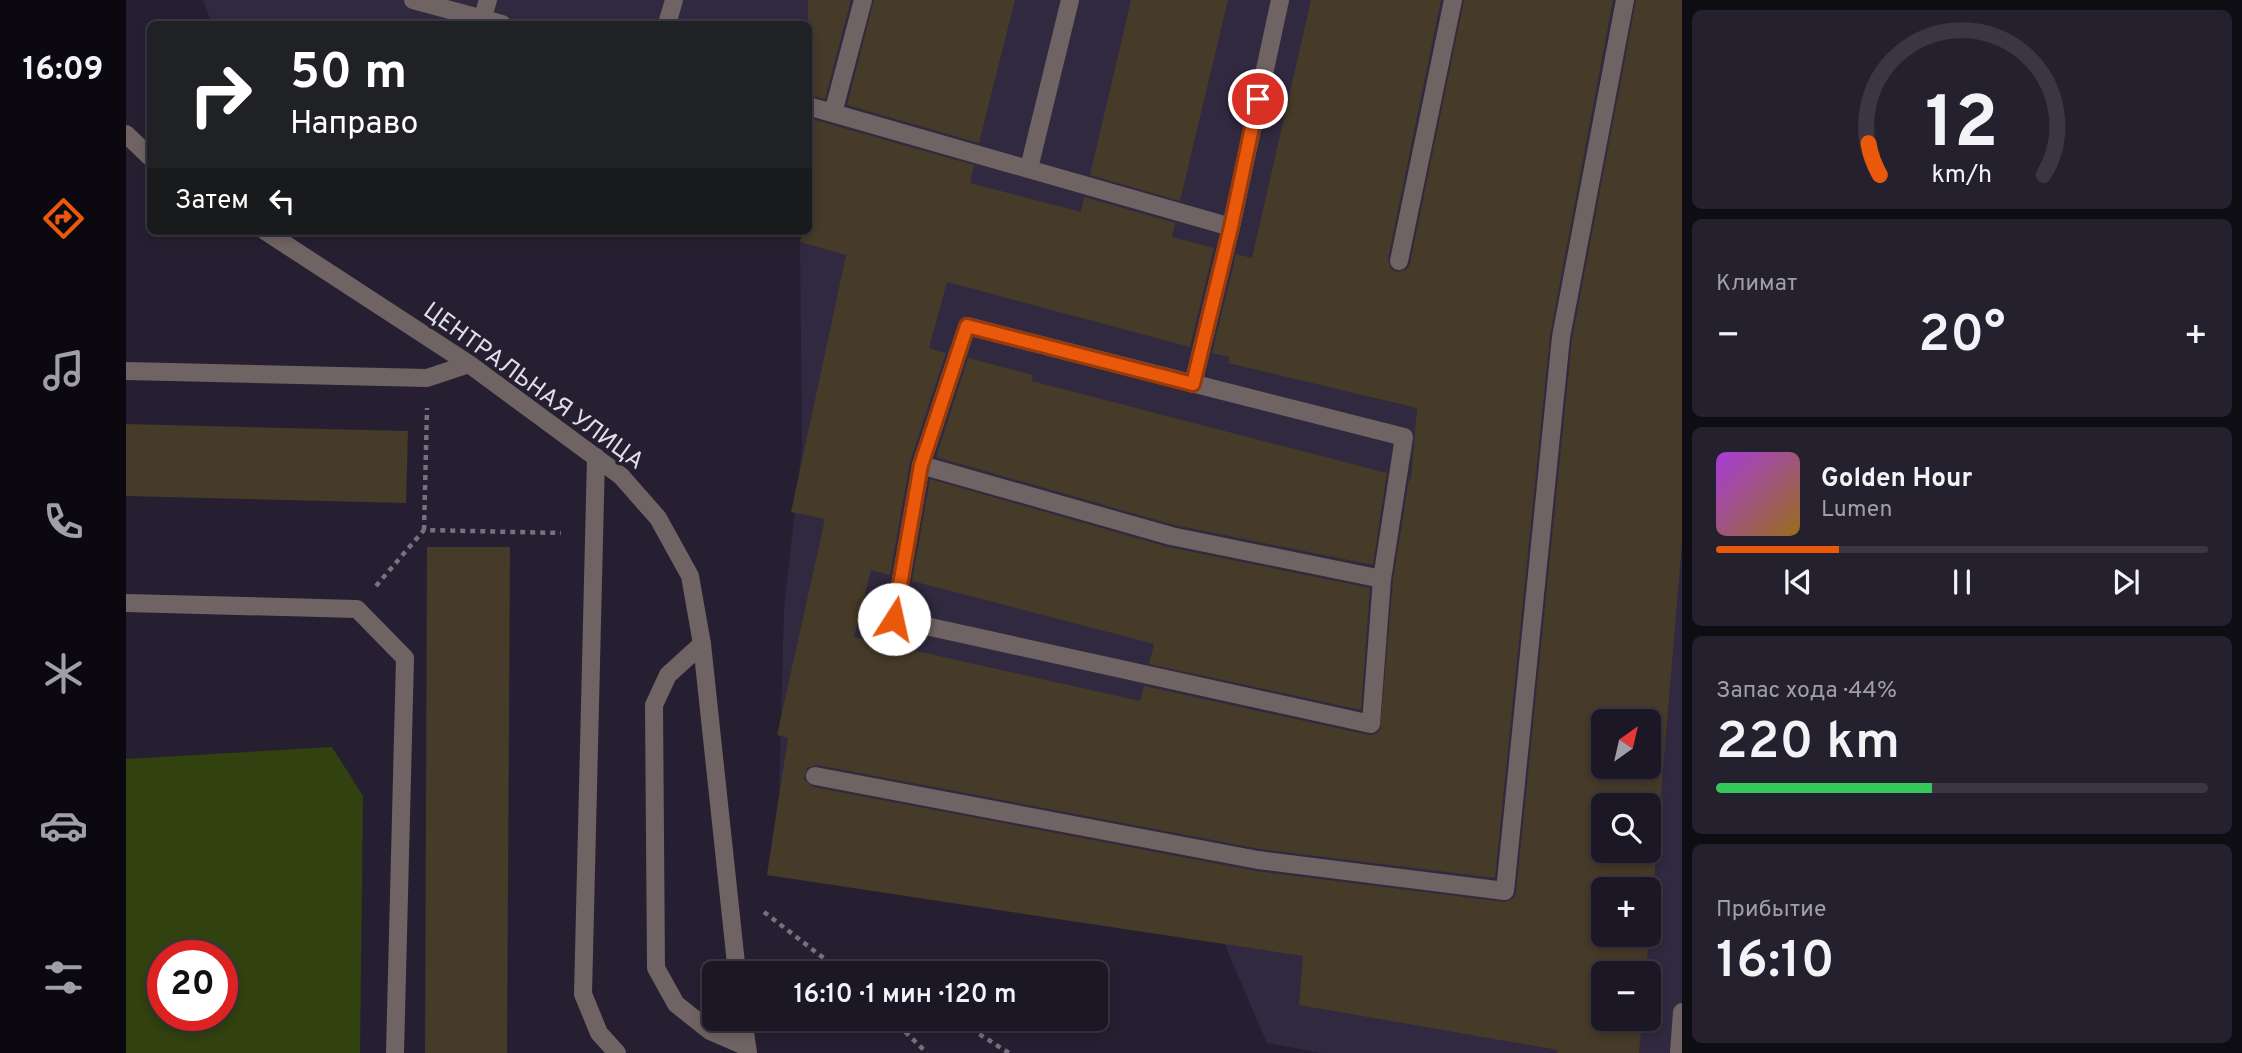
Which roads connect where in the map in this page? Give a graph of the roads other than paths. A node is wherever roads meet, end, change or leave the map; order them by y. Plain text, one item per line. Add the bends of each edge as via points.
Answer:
1 (413, 0) edge
2 (488, 0) edge
3 (674, 0) edge
4 (863, 0) edge
5 (1070, 0) edge
6 (1280, 0) edge
7 (1453, 0) edge
8 (1625, 0) edge
9 (482, 20) junction
10 (487, 21) edge
11 (668, 21) edge
12 (812, 107) edge
13 (832, 113) junction
14 (126, 135) edge
15 (147, 153) edge
16 (1029, 168) junction
17 (1231, 227) junction
18 (271, 235) edge
19 (1399, 261) dead end
20 (469, 364) junction
21 (126, 371) edge
22 (1193, 384) junction
23 (596, 457) junction
24 (921, 465) junction
25 (1382, 579) junction
26 (126, 603) edge
27 (702, 644) junction
28 (815, 776) dead end
29 (736, 961) edge
30 (1682, 1012) edge
31 (745, 1031) edge
32 (747, 1050) edge
33 (1679, 1052) edge
34 (395, 1053) edge
35 (617, 1053) edge

1 - 9 street
2 - 9 street
3 - 11 street
4 - 13 street
5 - 16 street
6 - 17 street
7 - 19 street
8 - 28 street via 1561,337 1505,891 1258,860
9 - 10 street
12 - 13 street
13 - 16 street
14 - 15 street
16 - 17 street
17 - 22 street
18 - 20 street, ЦЕНТРАЛЬНАЯ УЛИЦА
20 - 21 street via 427,379
20 - 23 street, ЦЕНТРАЛЬНАЯ УЛИЦА
22 - 24 street via 967,326
22 - 25 street via 1404,437
23 - 27 street, ЦЕНТРАЛЬНАЯ УЛИЦА via 621,476 658,518 690,576
23 - 35 street via 583,994 599,1033
24 - 25 street via 1171,536
24 - 25 street via 894,619 1371,724
26 - 34 street via 357,608 405,658
27 - 29 street, ЦЕНТРАЛЬНАЯ УЛИЦА
27 - 32 street via 668,675 654,705 656,968 676,1004 710,1031
30 - 33 street
31 - 32 street

